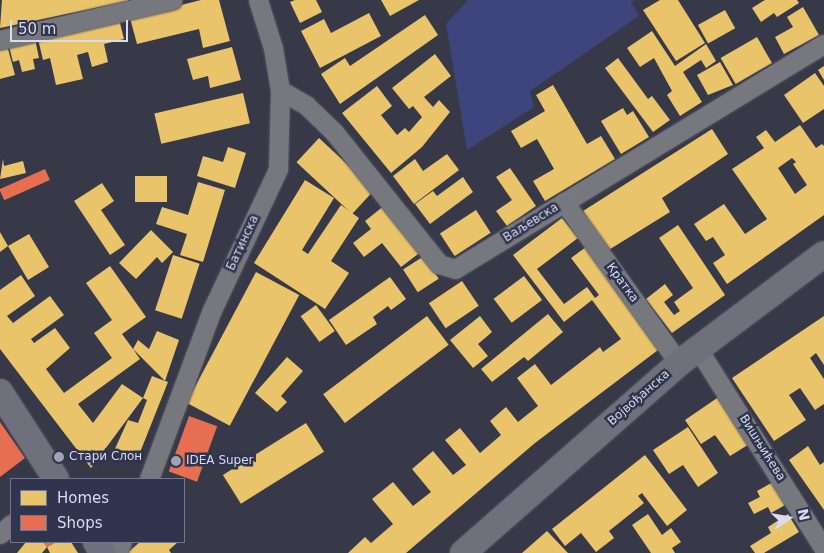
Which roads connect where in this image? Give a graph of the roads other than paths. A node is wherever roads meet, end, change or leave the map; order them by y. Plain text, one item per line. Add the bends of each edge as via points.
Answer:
1 (172, 0) edge
2 (258, 0) edge
3 (0, 40) edge
4 (824, 44) edge
5 (280, 90) junction
6 (564, 202) junction
7 (824, 254) edge
8 (689, 356) junction
9 (0, 392) edge
10 (55, 478) edge
11 (149, 478) edge
12 (10, 525) edge
13 (0, 534) edge
14 (824, 549) edge
15 (463, 553) edge

1 - 3 street
2 - 5 street, Батинска via 273,48
4 - 6 street, Ваљевска
5 - 6 street, Ваљевска via 306,105 334,132 439,264 447,268 455,269 470,261
5 - 11 street, Батинска via 278,169 212,310
6 - 8 street, Кратка
7 - 8 street, Војвођанска
8 - 14 street, Вишњићева
8 - 15 street, Војвођанска
9 - 10 street
12 - 13 street

